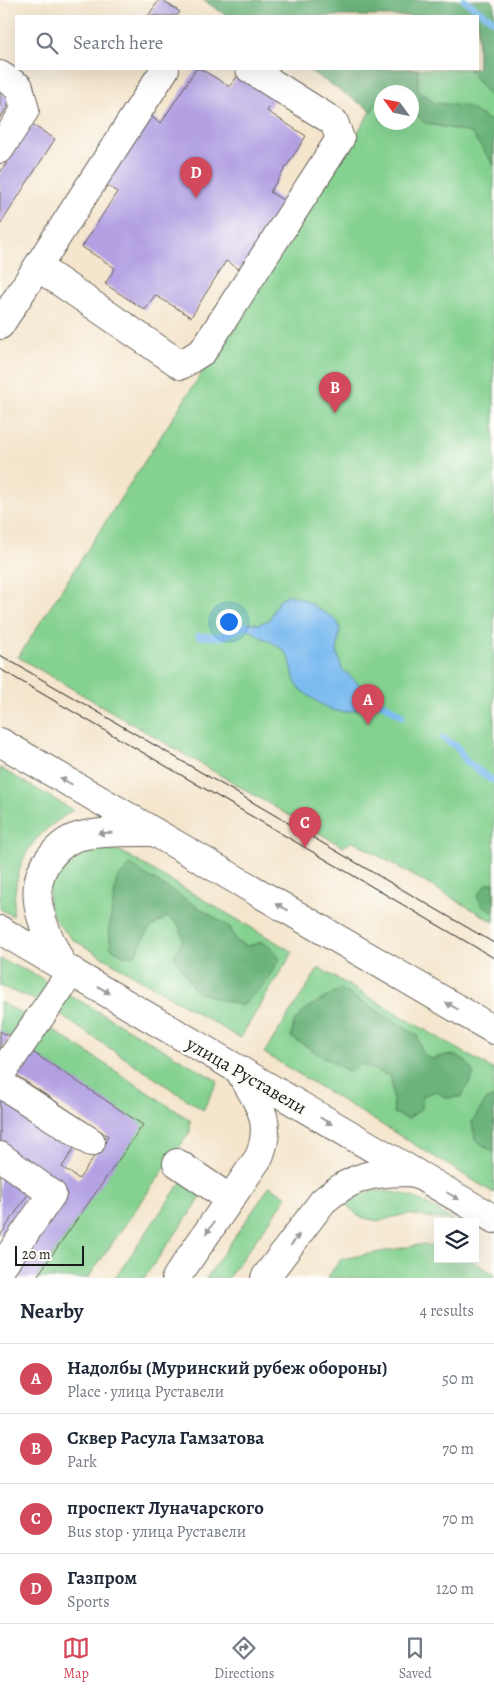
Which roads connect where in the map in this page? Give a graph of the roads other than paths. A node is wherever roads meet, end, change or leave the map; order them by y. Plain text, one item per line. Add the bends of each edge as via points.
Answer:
1 (164, 70) edge
2 (252, 70) edge
3 (0, 75) edge
4 (0, 149) edge
5 (38, 267) junction
6 (0, 326) edge
7 (0, 742) edge
8 (154, 832) junction
9 (0, 930) edge
10 (67, 968) junction
11 (494, 1030) edge
12 (238, 1070) junction
13 (0, 1075) edge
14 (0, 1083) edge
15 (91, 1142) dead end
16 (0, 1156) edge
17 (178, 1163) dead end
18 (413, 1172) junction
19 (230, 1199) junction
20 (494, 1219) edge
21 (0, 1269) edge
22 (176, 1278) edge
23 (265, 1278) edge

1 - 5 main road
2 - 5 main road via 334,122 340,139 203,351 180,364
3 - 4 main road via 19,87 25,110
5 - 6 main road
8 -> 7 main road
8 -> 10 main road via 78,836 59,847 44,864 38,886 38,911 45,931
11 -> 8 main road
9 - 10 main road, улица Руставели
10 -> 12 main road, улица Руставели
10 - 13 main road
12 -> 18 main road, улица Руставели
12 - 19 main road via 263,1111 265,1130 259,1157
14 - 15 main road
16 - 21 main road via 52,1194
17 - 19 main road
18 -> 20 main road, улица Руставели
23 -> 18 main road via 323,1201 334,1192 355,1179 374,1174
19 -> 22 main road

